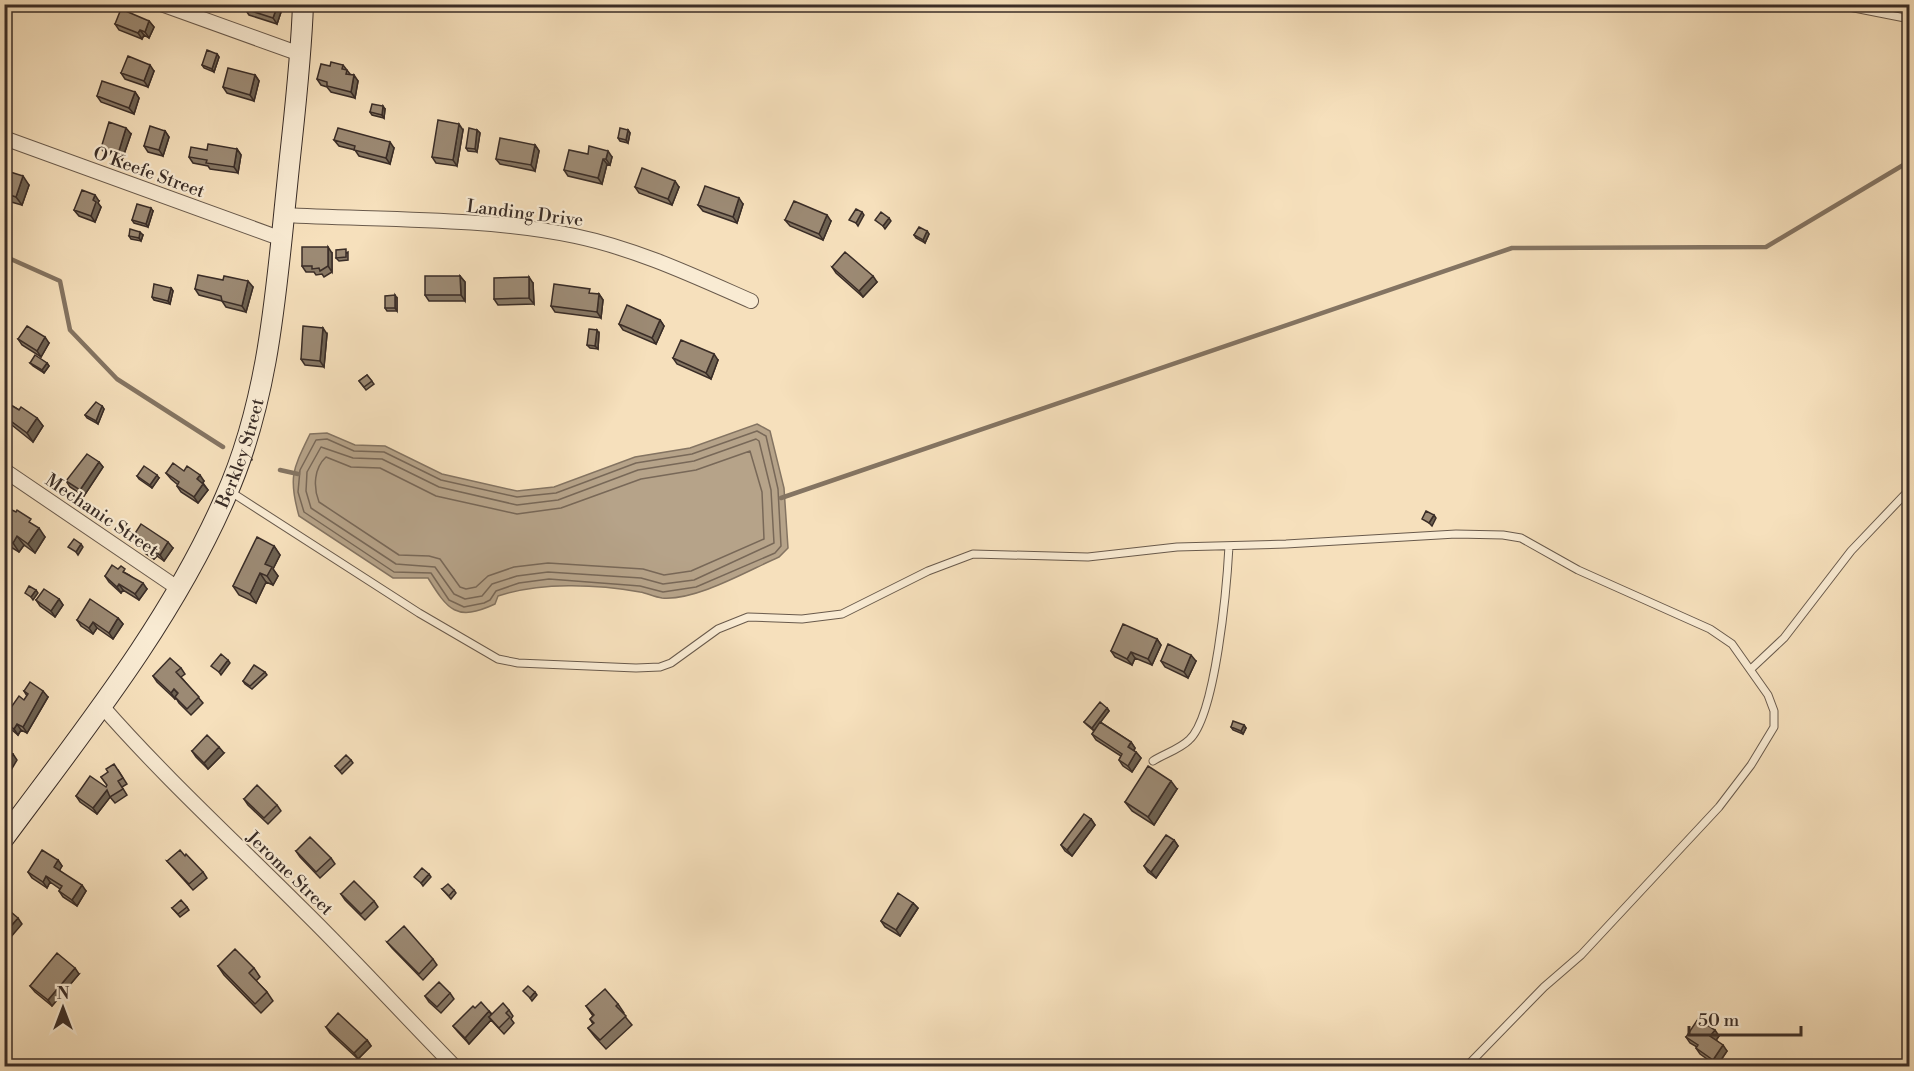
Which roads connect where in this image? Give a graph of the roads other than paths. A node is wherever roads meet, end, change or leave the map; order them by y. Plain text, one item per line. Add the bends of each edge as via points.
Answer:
1 (161, 4) edge
2 (303, 4) edge
3 (1834, 4) edge
4 (1910, 19) edge
5 (300, 54) junction
6 (4, 138) edge
7 (284, 215) junction
8 (282, 238) junction
9 (751, 301) dead end
10 (4, 470) edge
11 (1910, 489) edge
12 (228, 491) junction
13 (1229, 546) junction
14 (178, 589) junction
15 (1751, 669) junction
16 (100, 705) junction
17 (1153, 760) dead end
18 (4, 838) edge
19 (454, 1066) edge
20 (1467, 1066) edge

1 - 5 street
2 - 5 main road, Berkley Street
3 - 4 lane
5 - 7 main road, Berkley Street
6 - 8 street, O'Keefe Street
7 - 8 main road, Berkley Street
7 - 9 street, Landing Drive via 551,231 639,254
8 - 12 main road, Berkley Street via 261,386
10 - 14 street, Mechanic Street
11 - 15 lane via 1851,551 1784,638
12 - 13 lane via 479,650 518,663 660,667 684,656 718,629 734,622 748,617 801,619 842,614 928,571 973,555 1088,557 1177,547
12 - 14 main road, Berkley Street
13 - 15 lane via 1456,534 1521,538 1578,570 1710,629 1732,644
13 - 17 lane via 1217,659 1199,728 1189,740
14 - 16 main road, Berkley Street
15 - 20 lane via 1768,695 1774,727 1751,765 1719,807 1642,891
16 - 18 main road, Berkley Street
16 - 19 street, Jerome Street

